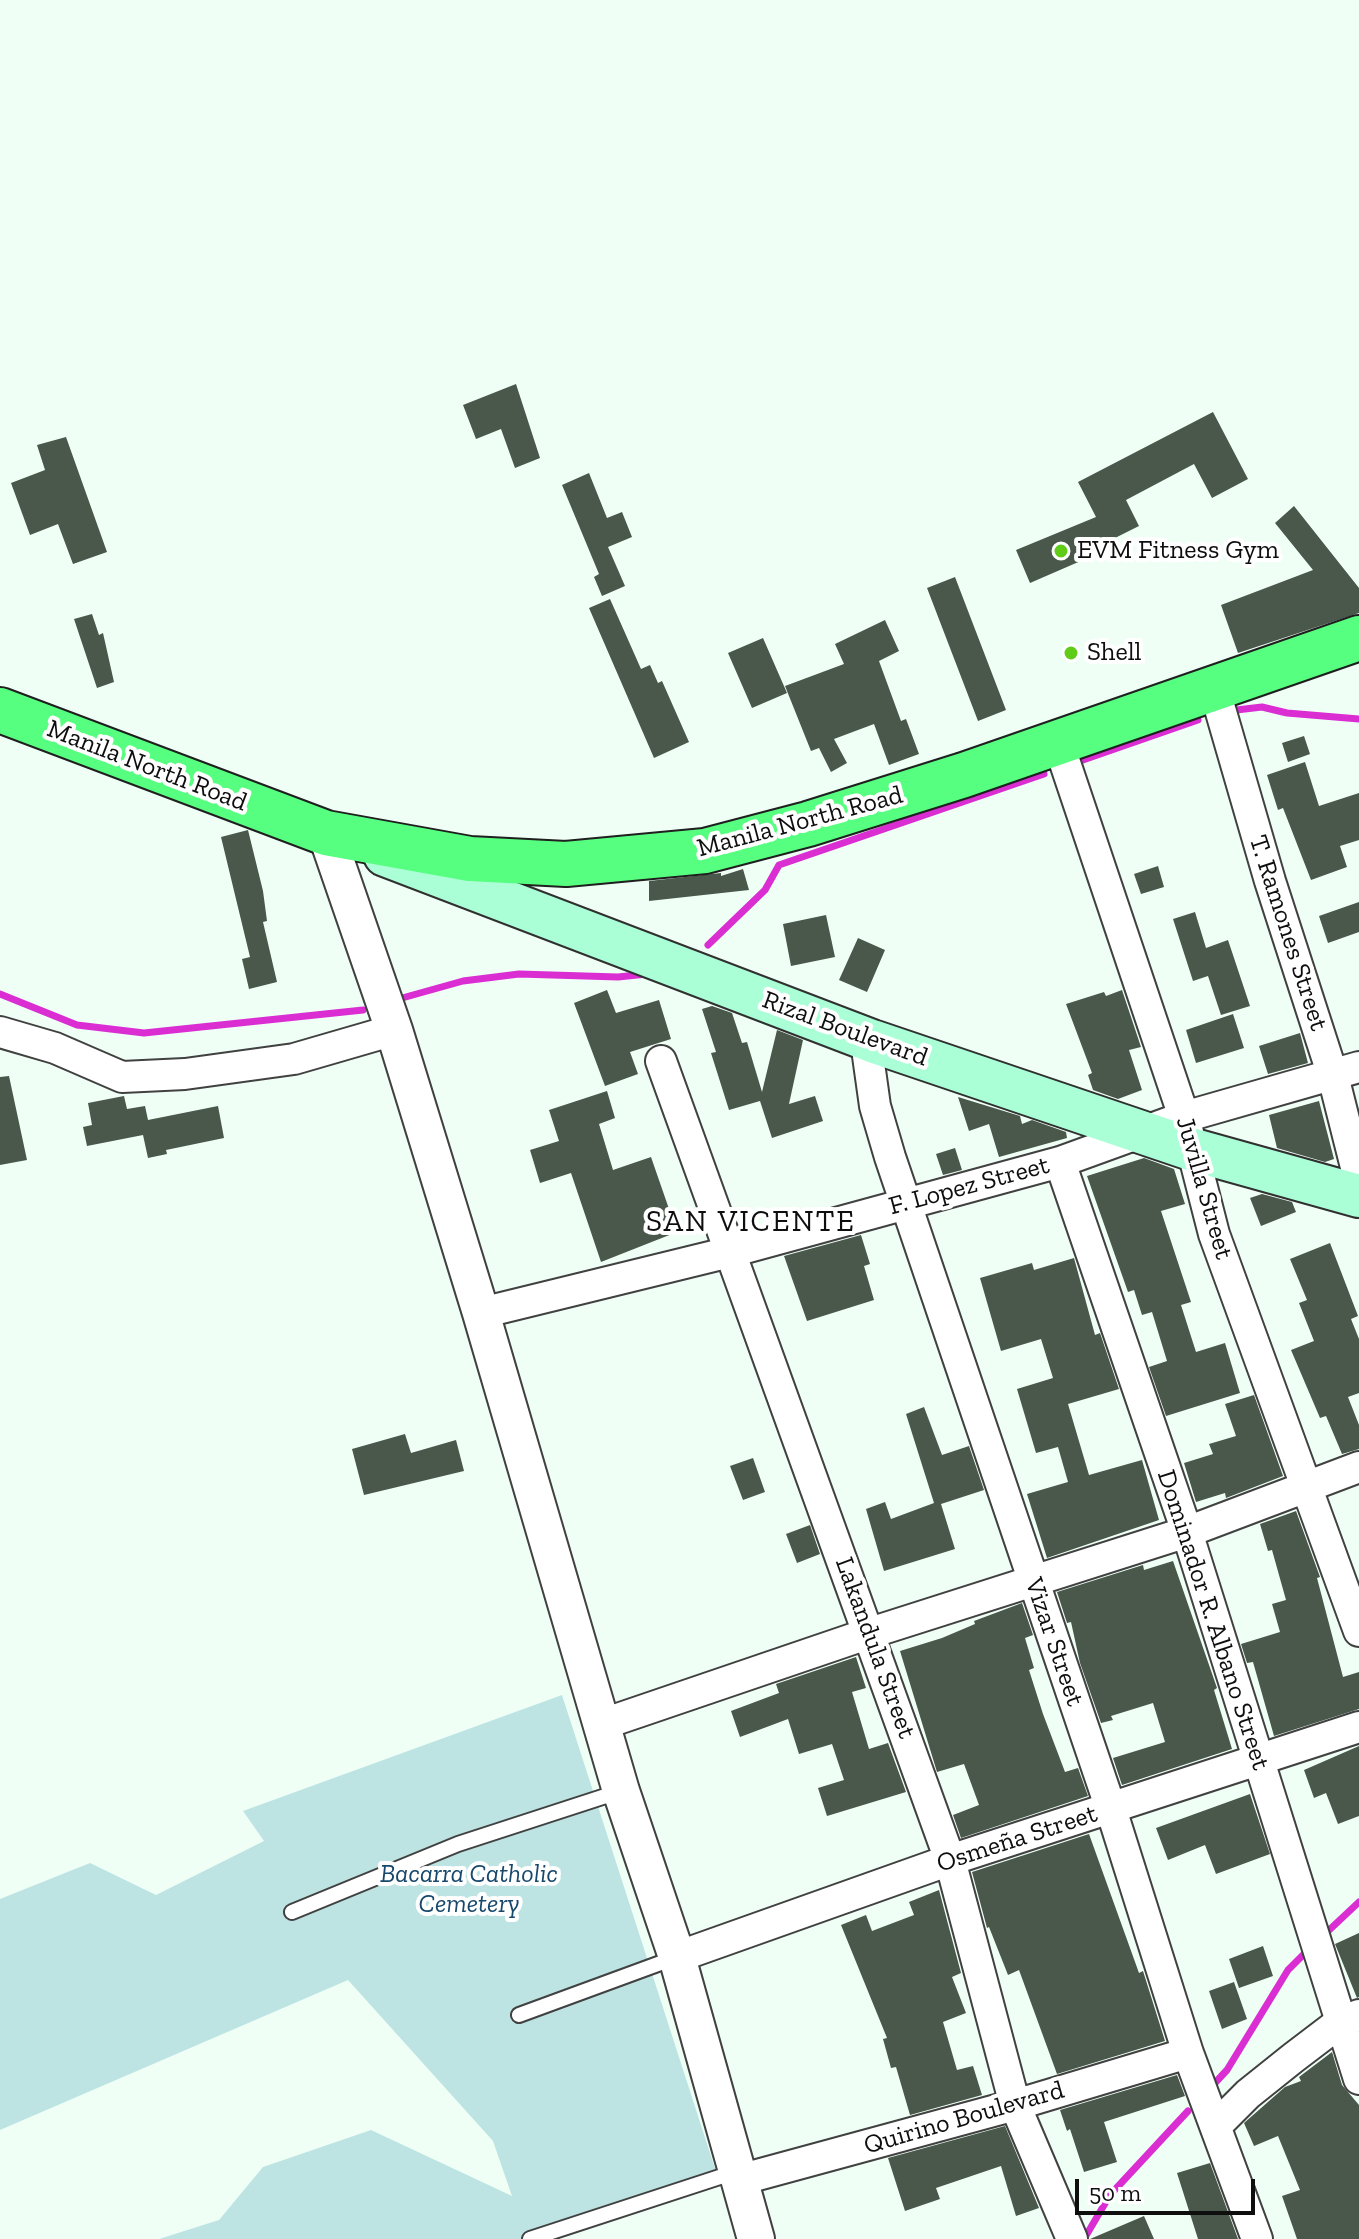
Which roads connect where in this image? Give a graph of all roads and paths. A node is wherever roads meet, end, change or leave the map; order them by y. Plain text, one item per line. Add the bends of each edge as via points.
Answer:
1 (1359, 638) edge
2 (1214, 688) junction
3 (0, 710) edge
4 (1058, 742) junction
5 (333, 835) junction
6 (394, 1030) junction
7 (0, 1032) edge
8 (872, 1041) junction
9 (661, 1061) dead end
10 (1346, 1072) edge
11 (1176, 1133) junction
12 (1060, 1162) junction
13 (1359, 1179) edge
14 (1359, 1196) edge
15 (907, 1202) junction
16 (730, 1252) junction
17 (481, 1313) junction
18 (1359, 1467) edge
19 (1308, 1484) junction
20 (1187, 1532) junction
21 (1033, 1579) junction
22 (1359, 1631) edge
23 (870, 1633) junction
24 (603, 1724) junction
25 (1359, 1727) edge
26 (1259, 1760) junction
27 (621, 1791) junction
28 (1111, 1809) junction
29 (950, 1860) junction
30 (292, 1912) dead end
31 (677, 1957) junction
32 (519, 2015) dead end
33 (1349, 2019) edge
34 (1188, 2053) junction
35 (1359, 2079) edge
36 (1015, 2105) junction
37 (1216, 2126) junction
38 (737, 2176) junction
39 (530, 2239) edge
40 (756, 2239) edge
41 (1072, 2239) edge
42 (1257, 2239) edge

1 - 2 highway, Manila North Road
2 - 4 highway, Manila North Road
2 - 10 street, T. Ramones Street via 1270,881
3 - 5 highway, Manila North Road
4 - 5 highway, Manila North Road via 887,801 705,851 566,864 470,859
4 - 11 street, Juvilla Street
5 - 6 street
5 - 8 main road, Rizal Boulevard
6 - 7 street via 294,1059 122,1077 55,1048
6 - 17 street
8 - 11 main road, Rizal Boulevard
8 - 15 street, Vizar Street via 868,1056 875,1106
9 - 16 street, Lakandula Street
10 - 11 street, F. Lopez Street
10 - 13 street, T. Ramones Street
11 - 12 street, F. Lopez Street
11 - 14 main road, Rizal Boulevard
11 - 19 street, Juvilla Street
12 - 15 street, F. Lopez Street
12 - 20 street, Dominador R. Albano Street
15 - 16 street, F. Lopez Street
15 - 21 street, Vizar Street
16 - 17 street, F. Lopez Street
16 - 23 street, Lakandula Street
17 - 24 street
18 - 19 street
19 - 20 street
19 - 22 street, Juvilla Street
20 - 21 street
20 - 26 street, Dominador R. Albano Street
21 - 23 street
21 - 28 street, Vizar Street
23 - 24 street
23 - 29 street, Lakandula Street
24 - 27 street
25 - 26 street, Osmeña Street
26 - 28 street, Osmeña Street
26 - 33 street, Dominador R. Albano Street
27 - 30 lane via 458,1844
27 - 31 street
28 - 29 street, Osmeña Street
28 - 34 street, Vizar Street
29 - 31 street, Osmeña Street
29 - 36 street, Lakandula Street
31 - 32 lane
31 - 38 street
33 - 35 street, Dominador R. Albano Street
33 - 37 street via 1248,2094
34 - 36 street, Quirino Boulevard
34 - 37 street, Vizar Street
36 - 38 street, Quirino Boulevard
36 - 41 street, Lakandula Street
37 - 42 street, Vizar Street
38 - 39 lane
38 - 40 street

